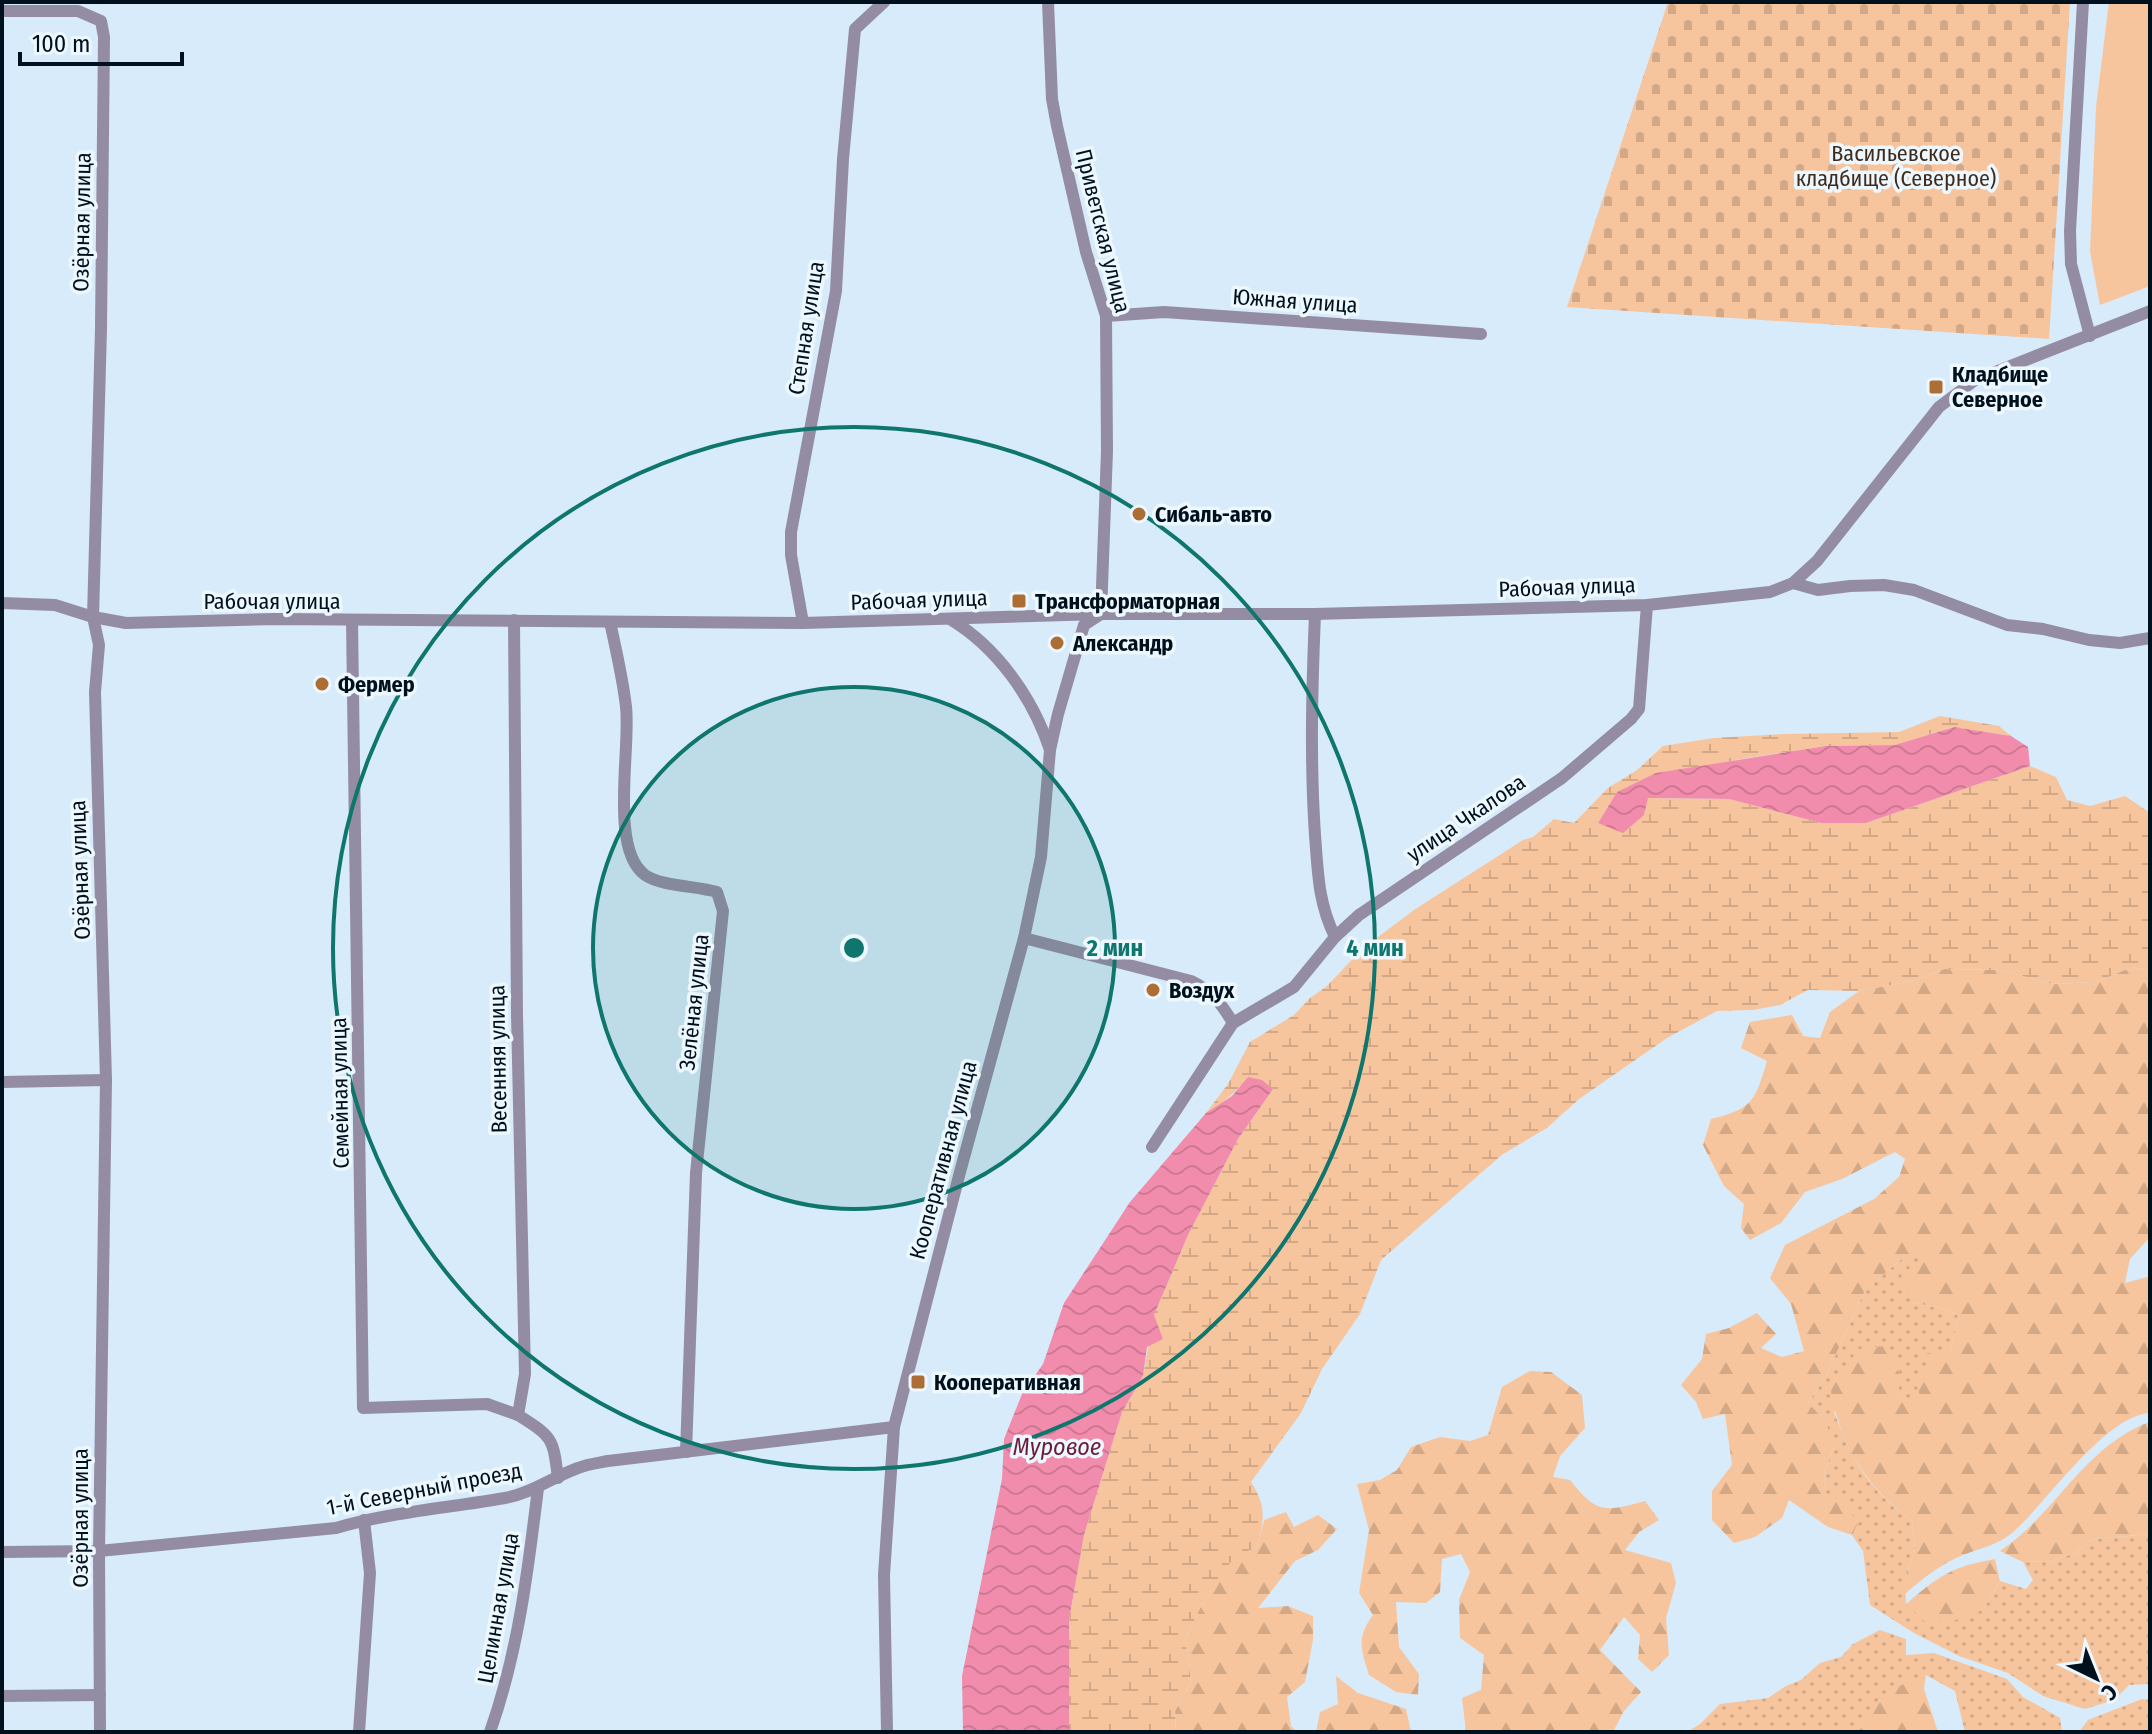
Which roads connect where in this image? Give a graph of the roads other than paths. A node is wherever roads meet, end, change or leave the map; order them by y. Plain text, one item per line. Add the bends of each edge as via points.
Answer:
1 (884, 2) edge
2 (1048, 2) edge
3 (2083, 2) edge
4 (2, 11) edge
5 (2150, 311) edge
6 (1106, 316) junction
7 (1481, 334) dead end
8 (2090, 336) junction
9 (1793, 583) junction
10 (2, 603) edge
11 (1647, 605) junction
12 (1101, 614) junction
13 (1315, 614) junction
14 (93, 617) junction
15 (950, 619) junction
16 (352, 620) junction
17 (514, 620) junction
18 (610, 622) junction
19 (803, 623) junction
20 (2150, 638) edge
21 (1050, 750) junction
22 (1335, 937) junction
23 (1024, 938) junction
24 (1233, 1023) junction
25 (106, 1080) junction
26 (2, 1082) edge
27 (1152, 1147) dead end
28 (518, 1415) junction
29 (894, 1427) junction
30 (686, 1452) junction
31 (558, 1478) junction
32 (538, 1488) junction
33 (364, 1520) junction
34 (99, 1551) junction
35 (2, 1552) edge
36 (100, 1695) junction
37 (2, 1696) edge
38 (100, 1732) edge
39 (359, 1732) edge
40 (490, 1732) edge
41 (887, 1732) edge

1 - 19 street, Степная улица via 855,29 836,291 791,532
2 - 6 street, Приветская улица via 1052,99
3 - 8 street via 2071,264
4 - 14 street, Озёрная улица via 90,14 101,21 104,37
5 - 8 street, Рабочая улица
6 - 7 street, Южная улица via 1164,312
6 - 12 street, Приветская улица
8 - 9 street, Рабочая улица via 1975,380 1939,407 1817,561
9 - 11 street, Рабочая улица via 1770,592
9 - 20 street, Рабочая улица via 1818,590 1884,585 1914,590 2007,625 2120,643
10 - 14 street, Рабочая улица via 55,605
11 - 13 street, Рабочая улица
11 - 22 street, улица Чкалова via 1639,709 1620,732
12 - 13 street, Рабочая улица
12 - 15 street, Рабочая улица
12 - 21 street, Кооперативная улица via 1084,625
13 - 22 street via 1312,794 1324,915
14 - 16 street, Рабочая улица via 126,623
14 - 25 street, Озёрная улица via 99,645 95,692
15 - 19 street, Рабочая улица
15 - 21 street via 973,632 994,654 1030,704
16 - 17 street, Рабочая улица
16 - 28 street, Семейная улица via 363,1408 487,1404
17 - 18 street, Рабочая улица
17 - 28 street, Весенняя улица via 525,1374
18 - 19 street, Рабочая улица
18 - 30 street, Зелёная улица via 627,710 624,821 629,850 645,875 717,892 723,911 696,1173
21 - 23 street, Кооперативная улица via 1041,857
22 - 24 street, улица Чкалова via 1294,987
23 - 24 street via 1191,981 1220,1001
23 - 29 street, Кооперативная улица
24 - 27 street, улица Чкалова
25 - 26 street
25 - 34 street, Озёрная улица
28 - 31 street via 554,1444
29 - 30 street, 1-й Северный проезд
29 - 41 street, Кооперативная улица via 884,1575
30 - 31 street, 1-й Северный проезд via 608,1461
31 - 32 street, 1-й Северный проезд
32 - 33 street, 1-й Северный проезд via 506,1498
32 - 40 street, Целинная улица via 525,1599
33 - 34 street, 1-й Северный проезд via 336,1528
33 - 39 street via 370,1573
34 - 35 street, 1-й Северный проезд
34 - 36 street, Озёрная улица
36 - 37 street
36 - 38 street, Озёрная улица

